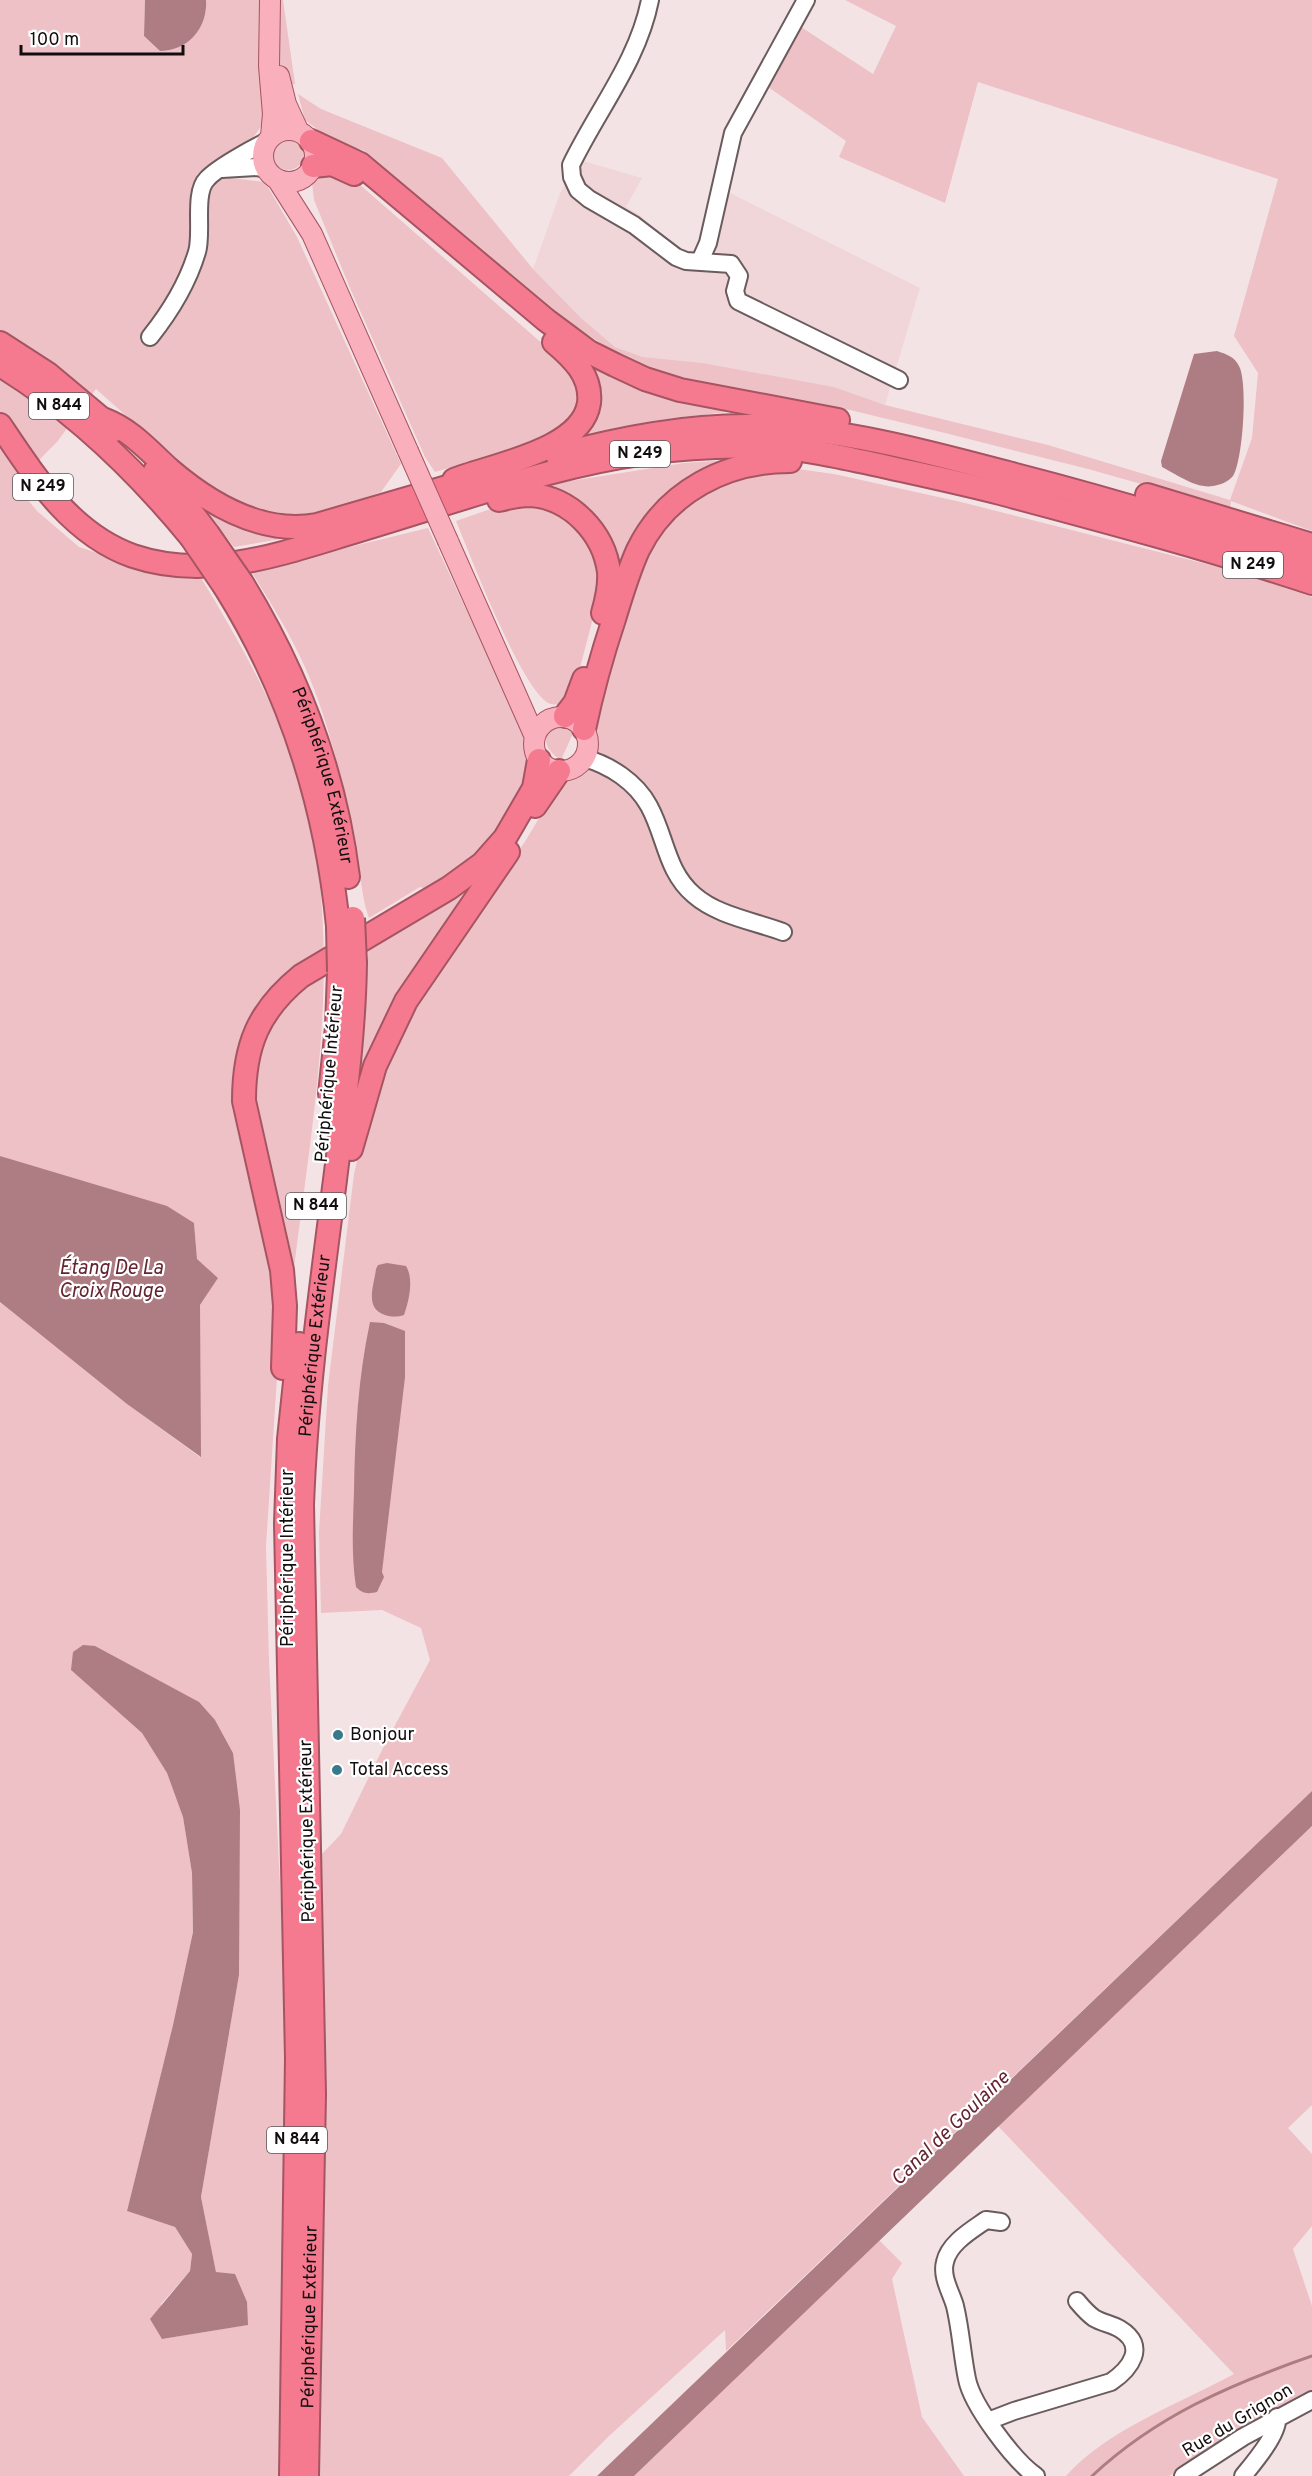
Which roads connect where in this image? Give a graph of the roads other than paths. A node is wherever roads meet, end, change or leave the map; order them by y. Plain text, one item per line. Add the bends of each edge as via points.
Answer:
1 (650, 0) edge
2 (806, 0) edge
3 (269, 5) edge
4 (304, 136) junction
5 (268, 139) junction
6 (221, 169) junction
7 (310, 171) junction
8 (272, 174) junction
9 (312, 234) junction
10 (700, 261) junction
11 (150, 337) dead end
12 (0, 343) edge
13 (0, 365) edge
14 (899, 380) dead end
15 (0, 425) edge
16 (123, 442) junction
17 (883, 466) junction
18 (408, 507) junction
19 (1312, 545) edge
20 (1312, 563) edge
21 (1312, 584) edge
22 (512, 682) junction
23 (565, 722) junction
24 (535, 737) junction
25 (584, 758) junction
26 (549, 765) junction
27 (345, 922) joint
28 (783, 932) dead end
29 (347, 967) junction
30 (326, 1248) junction
31 (289, 1439) junction
32 (1001, 2222) dead end
33 (1077, 2301) dead end
34 (1312, 2400) edge
35 (1277, 2417) junction
36 (988, 2421) junction
37 (291, 2476) edge
38 (308, 2476) edge
39 (1036, 2476) edge
40 (1184, 2476) edge
41 (1243, 2476) edge

1 - 10 street via 632,55 571,165 571,173 578,190 589,199 634,225 676,257
2 - 10 street via 733,133 708,243
3 - 4 main road via 286,104
3 - 5 main road via 273,114
4 - 5 main road via 283,130
4 - 7 main road via 315,149
4 - 19 highway via 360,164 576,342 645,379 696,394 844,421 1021,461
5 - 6 street
5 - 8 main road via 262,156
6 - 8 street via 248,167
6 - 11 street via 206,179 201,189 198,250 183,287
7 - 8 main road via 292,182
7 - 9 main road via 304,193
7 - 18 highway via 332,164 359,177 570,355 588,384 586,416 560,440 530,455 468,475
8 - 9 main road
9 - 22 main road, bridge
10 - 14 street via 731,264 739,276 735,291 738,301
12 - 16 highway, Périphérique Extérieur / N 844 via 48,374 105,420
13 - 16 highway, N 844 via 60,407
15 - 18 highway, N 249 via 50,496 79,525 132,556 160,563 216,566 273,555
16 - 18 highway, N 249 via 230,511 266,524 317,525
16 - 27 highway, Périphérique Extérieur / N 844, bridge via 176,494 199,536 285,662 319,746 342,838
17 - 18 highway, N 249 via 841,456 767,447 651,452 602,459
17 - 21 highway, N 249 via 1092,517
17 - 23 highway via 865,471 789,461 750,464 715,475 682,495 656,521 643,541 630,569 593,685
18 - 20 highway, N 249 via 558,455 647,434 753,426 852,436 967,462 1164,516
18 - 23 highway via 521,495 560,503 583,520 605,556 609,585 580,693
22 - 23 main road
22 - 24 main road
23 - 24 main road via 541,725
23 - 25 main road via 588,743
24 - 26 main road via 534,747
25 - 26 main road via 573,768
25 - 28 street via 620,774 640,793 654,818 670,863 694,895 720,911
26 - 30 highway via 544,791 516,840 425,971 390,1031 354,1135 337,1233
26 - 31 highway via 505,838 482,864 449,888 301,976 266,1012 251,1043 244,1072 244,1101 282,1270 282,1419
27 - 29 highway, Périphérique Intérieur / N 844, bridge
29 - 30 highway, Périphérique Extérieur / N 844 via 351,1050
29 - 31 highway, Périphérique Intérieur / N 844
30 - 38 highway, Périphérique Extérieur / N 844 via 308,1402 302,1505 314,2094
31 - 37 highway, Périphérique Intérieur / N 844 via 286,1578 297,2058
32 - 36 street via 986,2220 952,2248 945,2262 967,2380
33 - 36 street via 1096,2319 1120,2329 1130,2340 1135,2352 1131,2364 1110,2382
34 - 35 street, Rue du Grignon
35 - 40 street, Rue du Grignon
35 - 41 street via 1272,2436
36 - 39 street via 1019,2462

